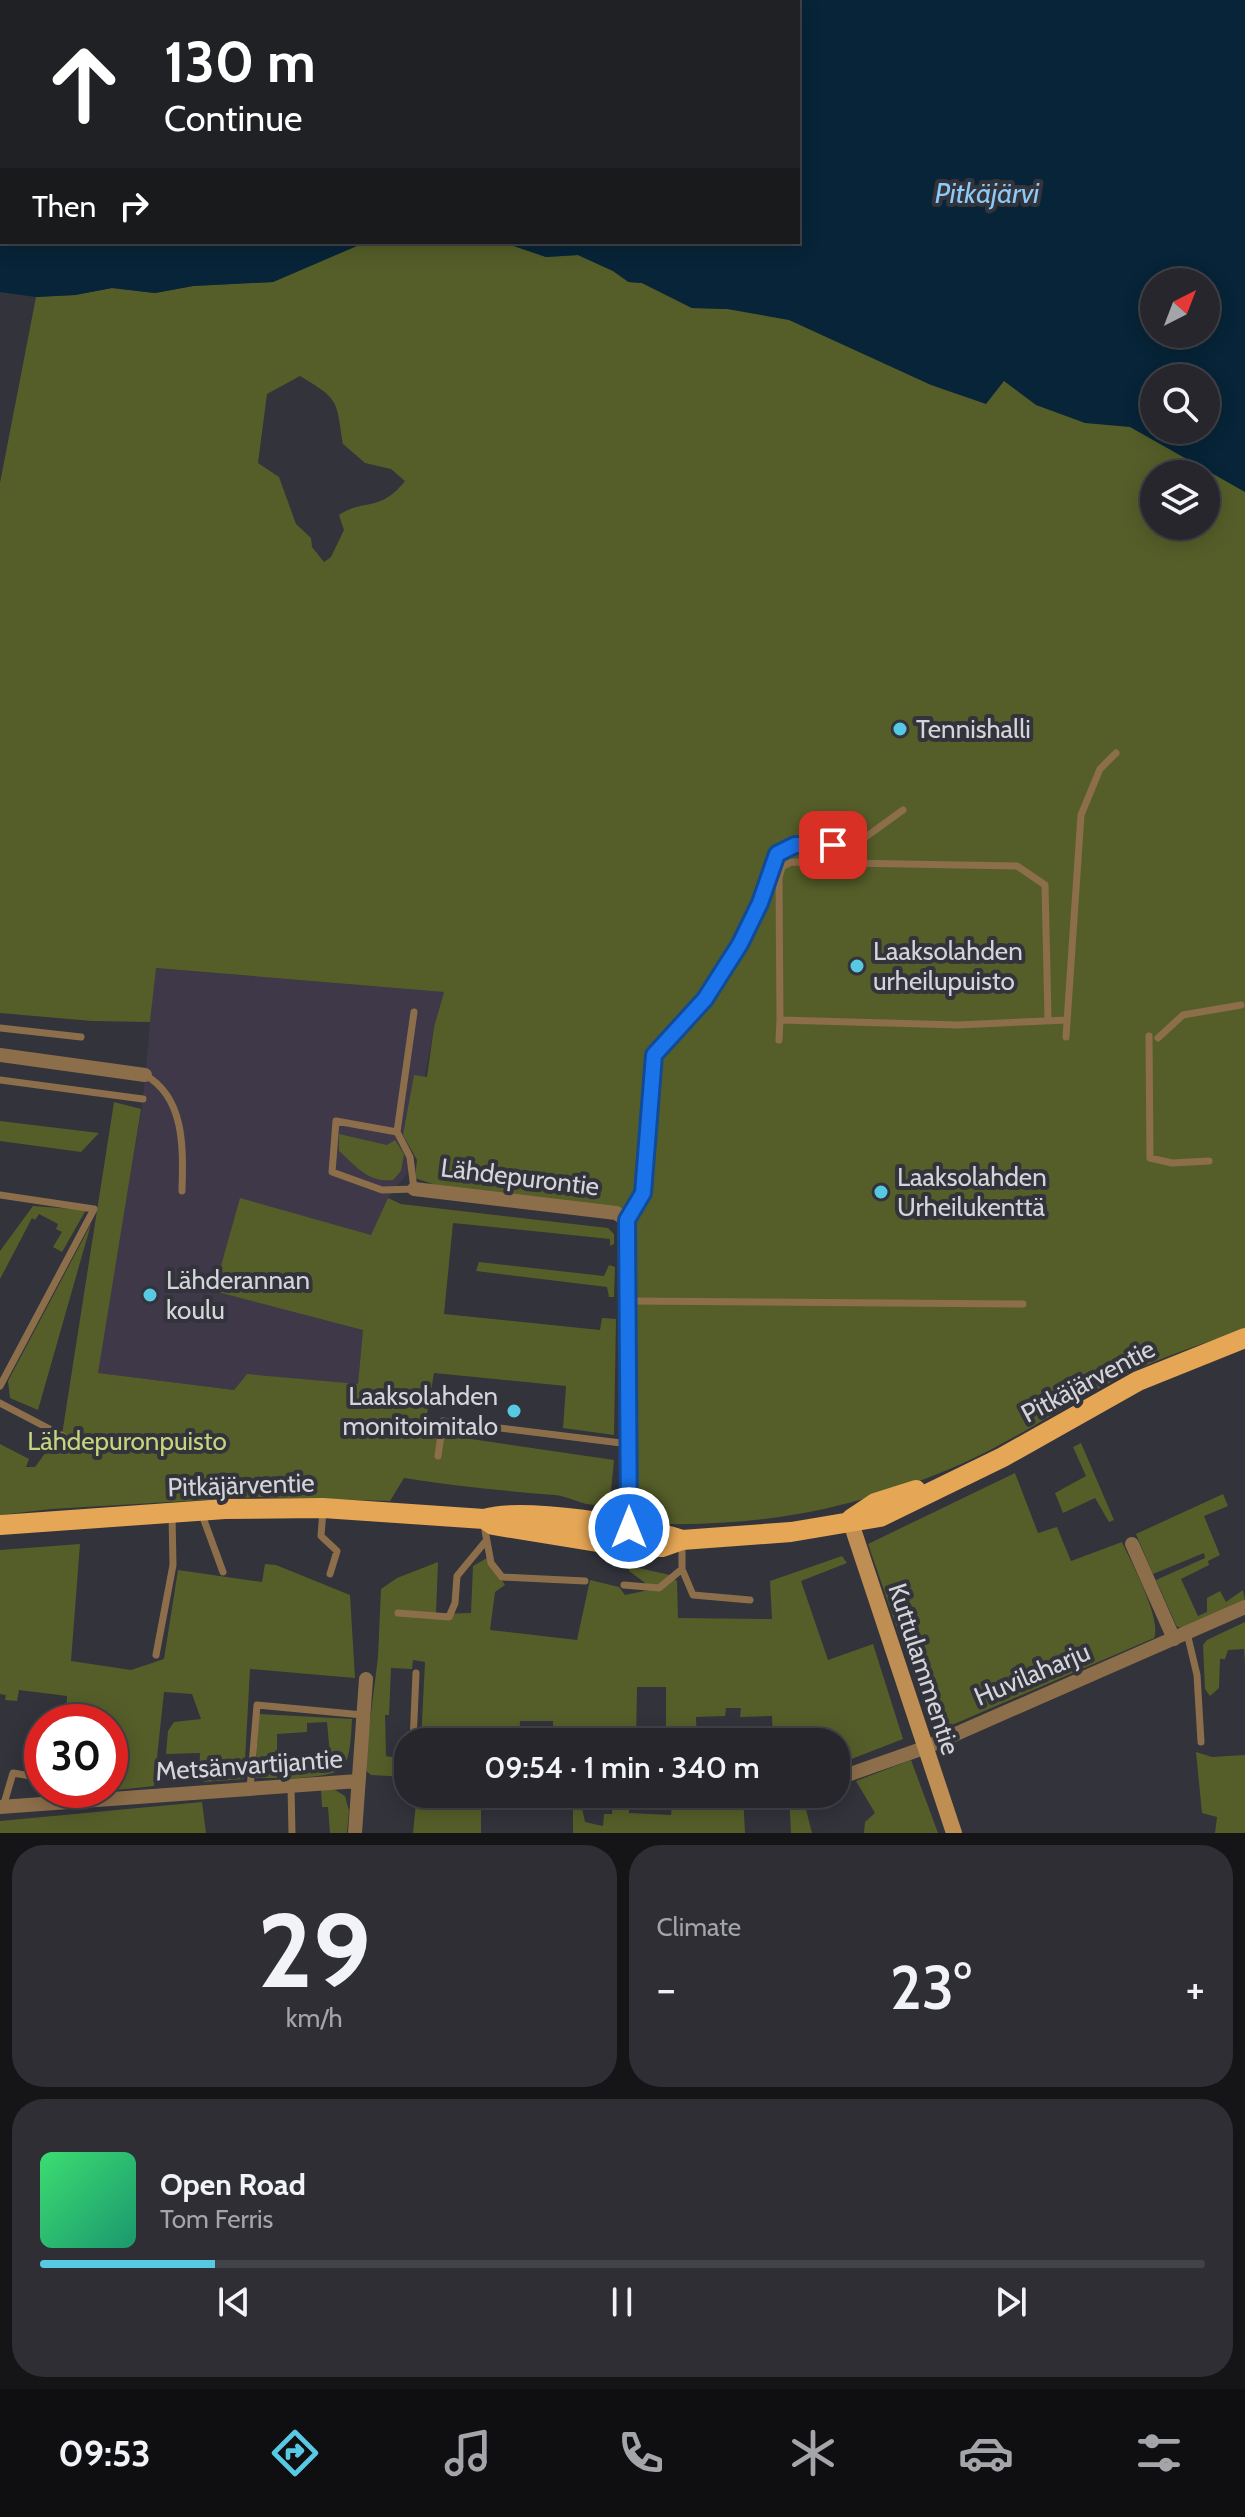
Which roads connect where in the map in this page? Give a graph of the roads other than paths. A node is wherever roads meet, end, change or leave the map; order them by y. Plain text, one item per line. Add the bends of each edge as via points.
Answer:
1 (1116, 753) dead end
2 (903, 810) dead end
3 (1241, 1005) dead end
4 (414, 1012) dead end
5 (1048, 1019) junction
6 (780, 1020) junction
7 (1067, 1020) junction
8 (0, 1028) edge
9 (1149, 1036) dead end
10 (81, 1037) dead end
11 (1066, 1037) dead end
12 (1158, 1038) dead end
13 (779, 1040) dead end
14 (0, 1055) edge
15 (145, 1075) joint
16 (0, 1080) edge
17 (143, 1099) dead end
18 (397, 1132) junction
19 (1209, 1161) dead end
20 (414, 1189) junction
21 (182, 1191) dead end
22 (0, 1195) edge
23 (627, 1220) junction
24 (630, 1301) junction
25 (1023, 1304) dead end
26 (1245, 1338) edge
27 (0, 1386) edge
28 (0, 1403) edge
29 (63, 1436) dead end
30 (629, 1444) junction
31 (438, 1456) dead end
32 (323, 1508) junction
33 (201, 1510) junction
34 (172, 1512) junction
35 (484, 1519) junction
36 (850, 1520) junction
37 (0, 1525) edge
38 (628, 1537) junction
39 (682, 1540) junction
40 (485, 1542) junction
41 (1132, 1544) dead end
42 (682, 1569) junction
43 (223, 1572) dead end
44 (330, 1574) dead end
45 (585, 1581) dead end
46 (624, 1585) dead end
47 (750, 1600) dead end
48 (1245, 1607) edge
49 (398, 1613) dead end
50 (1180, 1636) junction
51 (156, 1655) dead end
52 (416, 1673) dead end
53 (366, 1679) dead end
54 (363, 1715) junction
55 (414, 1728) edge
56 (1201, 1742) dead end
57 (924, 1748) junction
58 (850, 1774) edge
59 (24, 1775) edge
60 (358, 1781) junction
61 (291, 1786) junction
62 (250, 1789) junction
63 (128, 1793) edge
64 (24, 1802) edge
65 (1, 1807) edge
66 (292, 1833) edge
67 (355, 1833) edge
68 (954, 1833) edge

1 - 7 lane via 1100,769 1081,815
2 - 23 lane via 856,844 795,845 777,854 740,944 705,999 654,1055 643,1193
3 - 12 lane via 1183,1015
4 - 18 lane
5 - 6 lane via 958,1025
5 - 6 lane via 1045,885 1031,872 1017,866 791,862 782,867 779,878
5 - 7 lane
6 - 13 lane
7 - 11 lane
8 - 10 lane
9 - 19 lane via 1150,1158
14 - 15 street
15 - 21 lane via 168,1095 179,1121
16 - 17 lane
18 - 20 lane via 410,1157
18 - 20 lane via 336,1121 332,1172 382,1190
20 - 23 street, Lähdepurontie via 616,1213
22 - 27 lane via 94,1209
23 - 24 street, Lähdepurontie
24 - 25 lane
24 - 30 street, Lähdepurontie
26 - 36 main road, Pitkäjärventie via 1138,1381 959,1478 875,1503
28 - 29 lane
30 - 31 lane via 443,1421
30 - 38 street, Lähdepurontie
32 - 33 main road, Pitkäjärventie
32 - 35 main road, Pitkäjärventie
32 - 44 lane via 321,1536 337,1551
33 - 34 main road, Pitkäjärventie
33 - 43 lane
34 - 37 main road, Pitkäjärventie
34 - 51 lane via 173,1565
35 - 38 main road, Pitkäjärventie via 544,1517
35 - 40 lane
36 - 39 main road, Pitkäjärventie via 782,1533
36 - 57 street, Kuttulammentie
38 - 39 main road, Pitkäjärventie
39 - 42 lane
40 - 45 lane via 502,1577
40 - 49 lane via 457,1576 449,1617
41 - 50 street
42 - 46 lane via 659,1588
42 - 47 lane via 693,1595
48 - 50 street, Huvilaharju
50 - 56 lane via 1197,1675
50 - 57 street, Huvilaharju
52 - 55 lane
53 - 54 street
54 - 60 street
54 - 62 lane via 257,1705
57 - 58 street, Huvilaharju
57 - 68 street, Kuttulammentie
59 - 65 lane via 13,1773
60 - 61 street, Metsänvartijantie
60 - 67 street
61 - 62 street, Metsänvartijantie
61 - 66 lane
62 - 63 street, Metsänvartijantie
64 - 65 street, Metsänvartijantie

